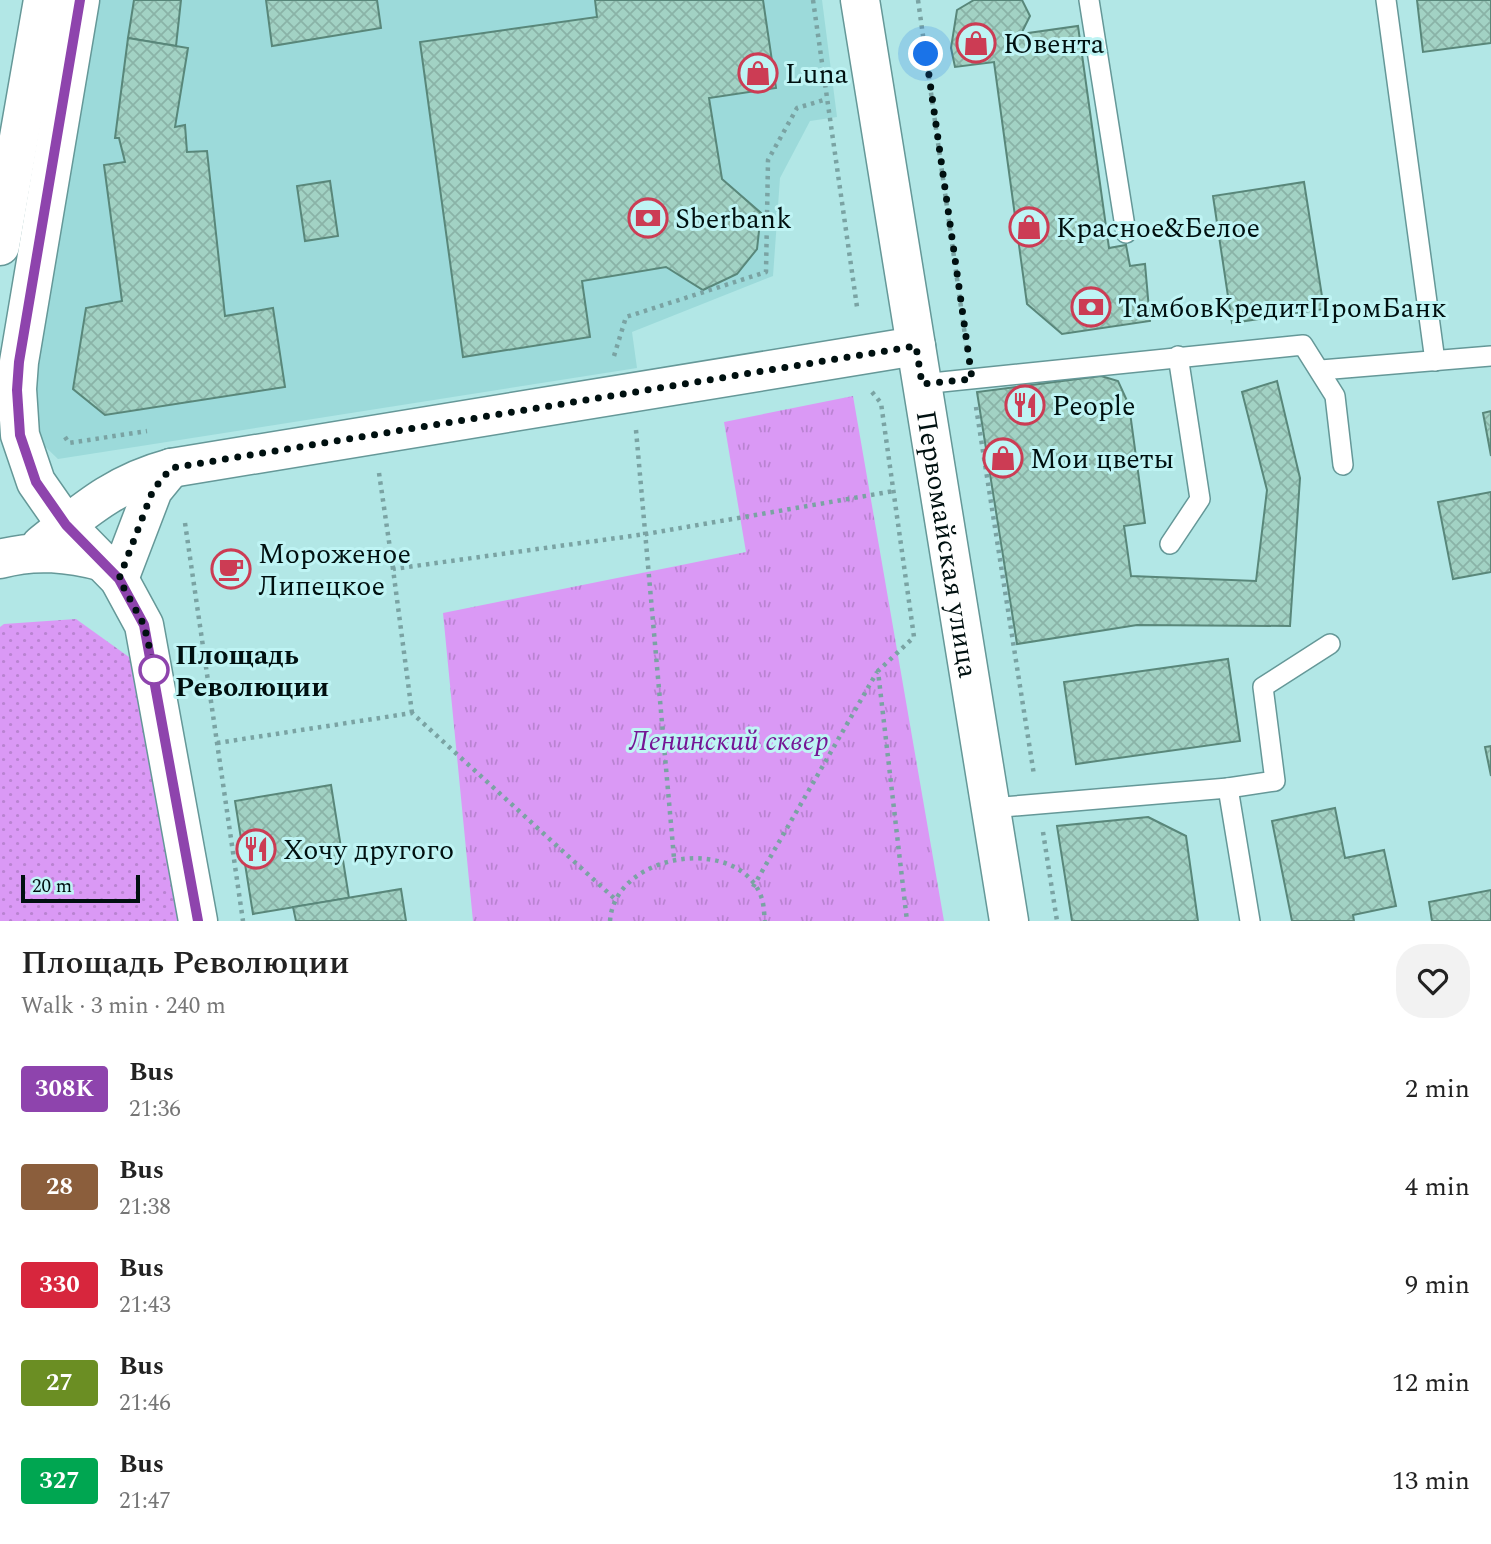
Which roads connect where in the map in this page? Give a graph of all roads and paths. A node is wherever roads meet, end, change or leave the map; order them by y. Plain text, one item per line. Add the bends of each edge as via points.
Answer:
1 (43, 0) edge
2 (80, 0) edge
3 (813, 0) edge
4 (860, 0) edge
5 (918, 0) edge
6 (1089, 0) edge
7 (1386, 0) edge
8 (827, 99) junction
9 (1126, 233) dead end
10 (0, 246) edge
11 (857, 307) dead end
12 (916, 346) junction
13 (1178, 356) junction
14 (1491, 356) edge
15 (600, 359) dead end
16 (1435, 362) junction
17 (1321, 370) junction
18 (972, 379) junction
19 (922, 384) junction
20 (868, 387) dead end
21 (635, 424) dead end
22 (156, 430) dead end
23 (63, 434) dead end
24 (378, 464) dead end
25 (1343, 465) dead end
26 (171, 468) junction
27 (894, 491) junction
28 (191, 511) dead end
29 (66, 525) junction
30 (646, 534) junction
31 (1170, 544) dead end
32 (16, 556) edge
33 (393, 569) junction
34 (112, 570) junction
35 (1330, 644) dead end
36 (878, 671) junction
37 (412, 713) junction
38 (217, 743) junction
39 (1228, 789) junction
40 (1038, 805) junction
41 (991, 808) junction
42 (674, 858) junction
43 (754, 887) junction
44 (615, 899) junction
45 (198, 921) edge
46 (243, 921) edge
47 (610, 921) edge
48 (765, 921) edge
49 (906, 921) edge
50 (1009, 921) edge
51 (1057, 921) edge
52 (1250, 921) edge

1 - 10 main road
2 - 29 main road via 17,390 26,458 51,507
3 - 8 path
4 - 12 main road, Первомайская улица
5 - 18 path
6 - 9 lane
7 - 16 lane
8 - 11 path
8 - 15 path via 797,108 768,160 766,272 625,317 614,357
12 - 19 main road, Первомайская улица
12 - 26 main road
13 - 17 lane via 1303,345
13 - 18 lane
13 - 31 lane via 1200,499
14 - 16 lane
16 - 17 lane
17 - 25 lane via 1335,396
18 - 19 lane
18 - 40 path
19 - 41 main road, Первомайская улица
20 - 27 path via 881,403
21 - 30 path
22 - 23 path via 69,443
24 - 33 path
26 - 29 main road via 111,491
26 - 34 main road via 153,490
27 - 30 path
27 - 36 path via 914,637
28 - 38 path via 185,521
29 - 32 main road
29 - 34 main road
30 - 33 path
30 - 42 path
32 - 34 main road via 78,555
33 - 37 path
34 - 45 main road via 136,604 151,649
35 - 39 lane via 1263,687 1275,781
36 - 43 path
36 - 49 path
37 - 38 path
37 - 44 path
38 - 46 path
39 - 40 lane
39 - 52 lane
40 - 41 lane
40 - 51 path
41 - 50 main road, Первомайская улица
42 - 43 path via 720,860 744,873
42 - 44 path via 638,873
43 - 48 path via 762,898
44 - 47 path

